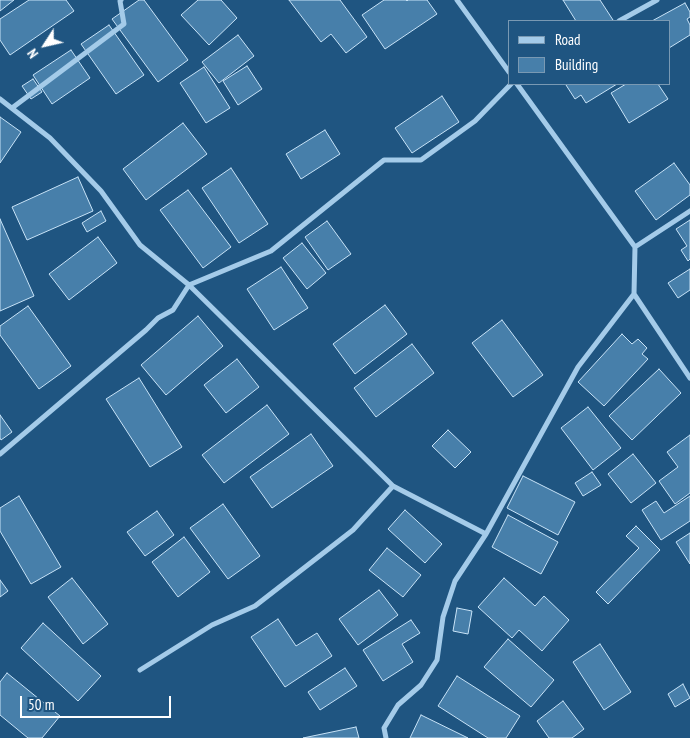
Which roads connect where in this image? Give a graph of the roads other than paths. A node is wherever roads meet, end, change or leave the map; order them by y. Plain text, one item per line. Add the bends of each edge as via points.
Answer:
1 (121, 0) edge
2 (457, 0) edge
3 (657, 0) edge
4 (621, 20) edge
5 (508, 71) edge
6 (510, 85) edge
7 (518, 85) edge
8 (0, 99) edge
9 (12, 108) junction
10 (690, 211) edge
11 (635, 246) junction
12 (189, 285) junction
13 (634, 294) junction
14 (690, 378) edge
15 (0, 454) edge
16 (393, 486) junction
17 (486, 534) junction
18 (140, 670) dead end
19 (386, 738) edge

1 - 9 street via 124,24
2 - 5 street
3 - 4 street
6 - 12 street via 475,122 421,160 384,160 271,251
7 - 11 street
8 - 9 street
9 - 12 street via 50,138 101,191 140,245
10 - 11 street
11 - 13 street
12 - 15 street via 173,310 158,318
12 - 16 street
13 - 14 street
13 - 17 street via 578,366
16 - 17 street
16 - 18 street via 353,530 261,602 212,626
17 - 19 street via 454,581 443,617 437,660 421,685 398,705 384,728

